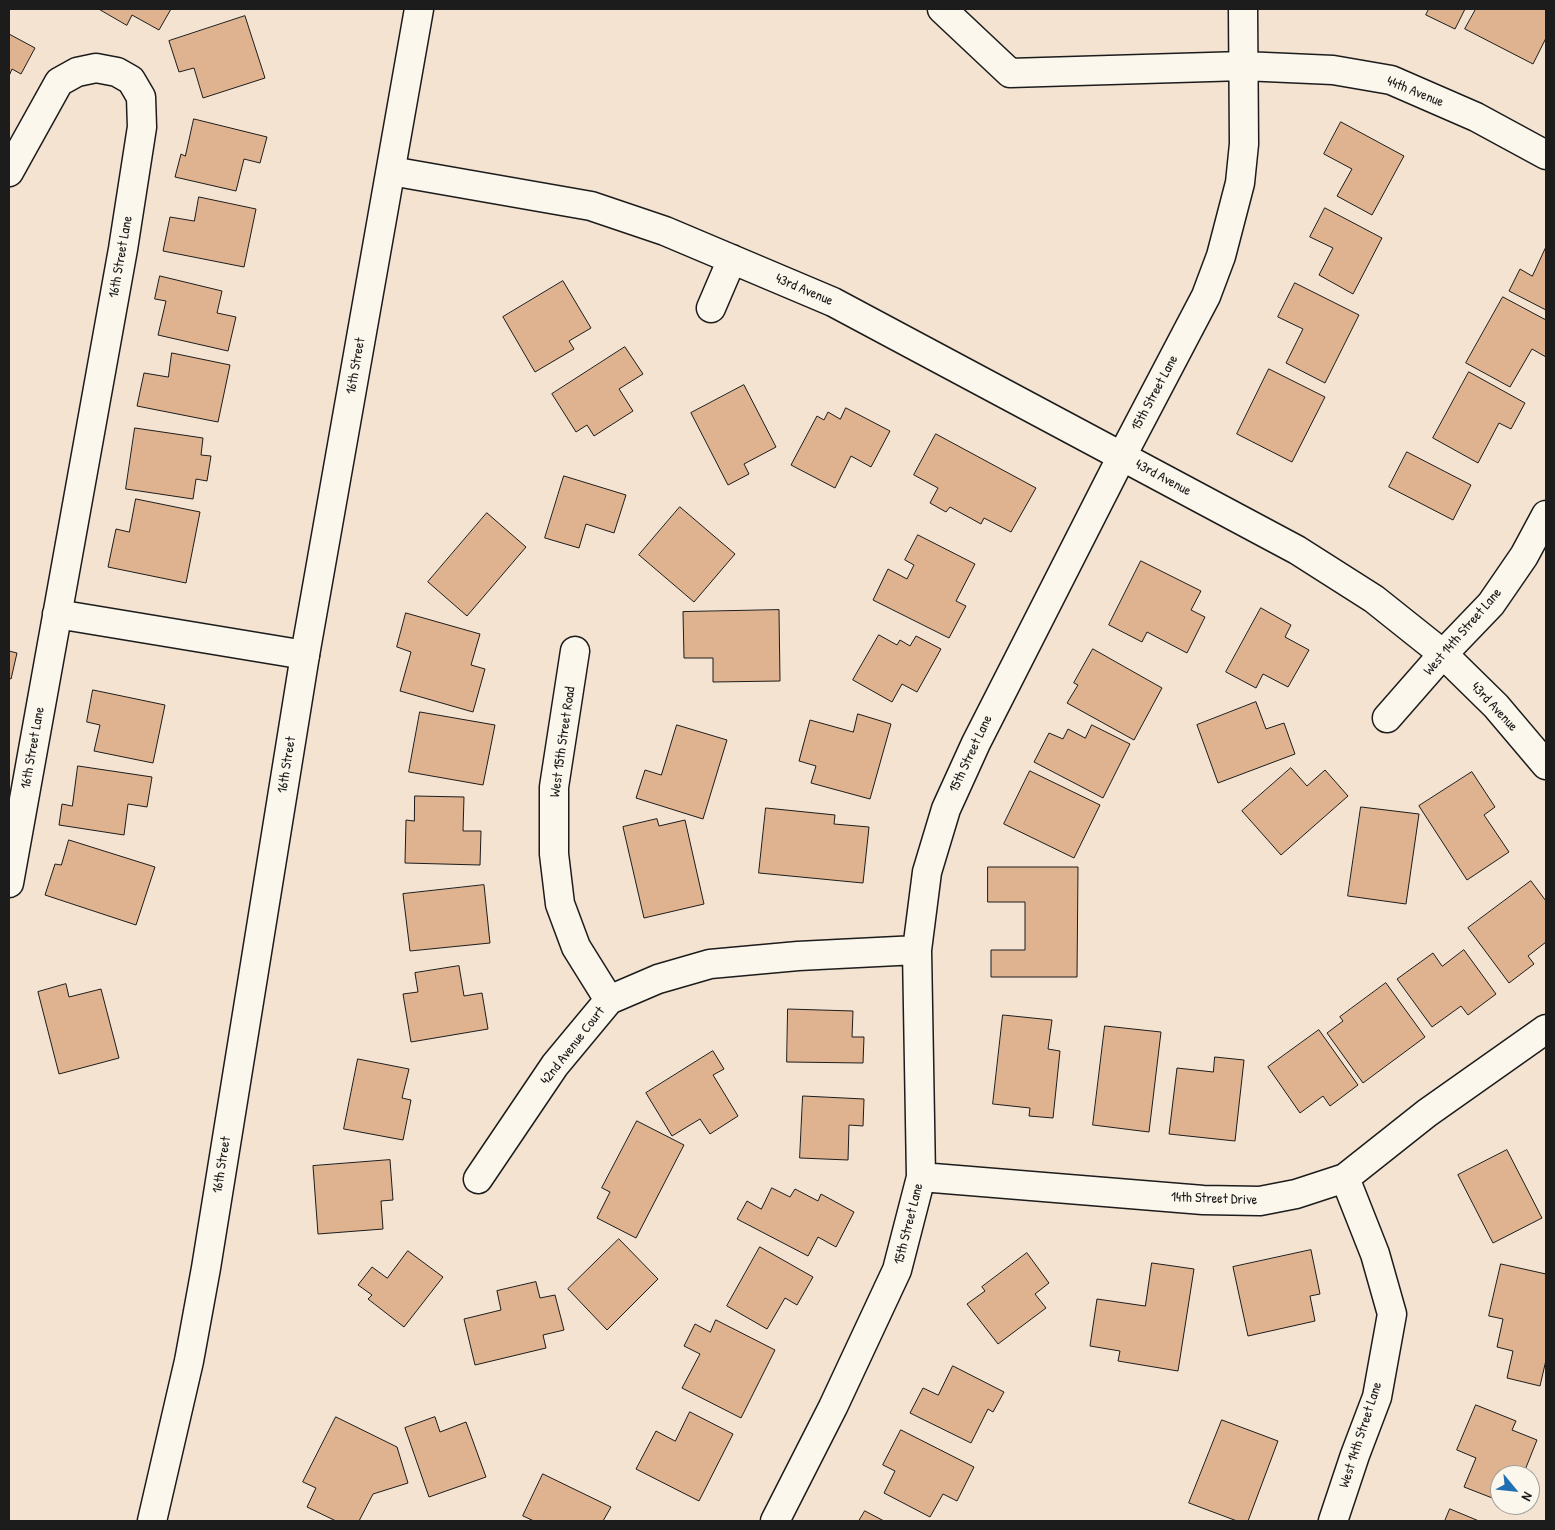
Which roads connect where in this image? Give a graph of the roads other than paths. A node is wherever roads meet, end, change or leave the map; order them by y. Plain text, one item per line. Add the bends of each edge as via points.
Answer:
1 (419, 9) edge
2 (942, 9) edge
3 (1243, 9) edge
4 (1243, 66) junction
5 (1546, 155) edge
6 (391, 171) junction
7 (9, 172) edge
8 (732, 259) junction
9 (711, 308) dead end
10 (1122, 456) junction
11 (1546, 515) edge
12 (57, 614) junction
13 (576, 651) dead end
14 (1443, 654) junction
15 (305, 655) junction
16 (1388, 718) dead end
17 (1546, 765) edge
18 (9, 883) edge
19 (917, 950) junction
20 (609, 1000) junction
21 (1546, 1029) edge
22 (921, 1177) junction
23 (1345, 1178) junction
24 (478, 1179) dead end
25 (152, 1521) edge
26 (775, 1521) edge
27 (1333, 1521) edge

1 - 6 street, 16th Street
2 - 4 street, 44th Avenue via 1010,73
3 - 4 street, 15th Street Lane
4 - 5 street, 44th Avenue via 1333,70 1391,80 1476,117
4 - 10 street, 15th Street Lane via 1244,144 1240,183 1221,256 1206,296
6 - 8 street, 43rd Avenue via 591,206 665,231
6 - 15 street, 16th Street
7 - 12 street, 16th Street Lane via 59,82 77,72 96,68 117,72 131,80 141,97 142,127
8 - 9 street
8 - 10 street, 43rd Avenue via 833,302
10 - 14 street, 43rd Avenue via 1297,550 1374,599
10 - 19 street, 15th Street Lane via 976,743 946,809 927,872
11 - 14 street, West 14th Street Lane via 1524,556 1491,604
12 - 15 street
12 - 18 street, 16th Street Lane
13 - 20 street, West 15th Street Road via 554,787 554,854 560,904 576,947
14 - 16 street, West 14th Street Lane
14 - 17 street, 43rd Avenue via 1496,706
15 - 25 street, 16th Street via 204,1278 189,1361
19 - 20 street, 42nd Avenue Court via 710,964 658,979
19 - 22 street, 15th Street Lane
20 - 24 street, 42nd Avenue Court via 555,1065
21 - 23 street, 14th Street Drive via 1427,1113
22 - 23 street, 14th Street Drive via 1203,1200 1260,1201 1296,1194
22 - 26 street, 15th Street Lane via 897,1270
23 - 27 street, West 14th Street Lane via 1375,1254 1392,1314 1377,1397

